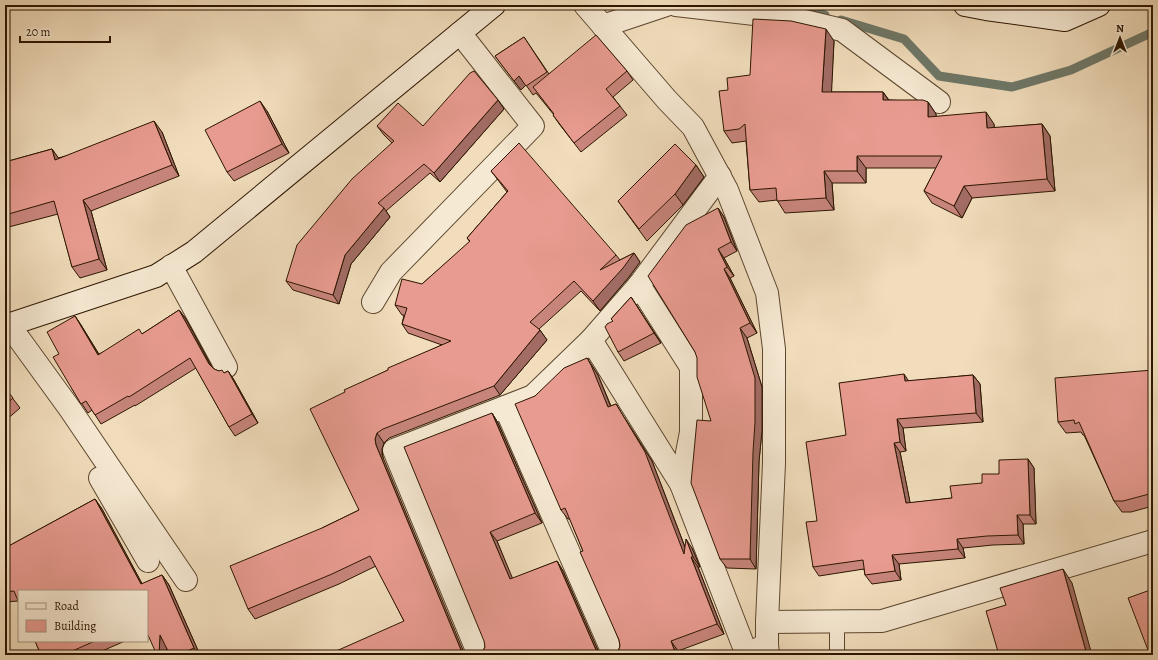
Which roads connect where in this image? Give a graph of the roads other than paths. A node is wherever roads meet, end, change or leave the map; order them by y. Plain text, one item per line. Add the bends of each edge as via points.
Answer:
1 (494, 5) edge
2 (585, 5) edge
3 (666, 5) edge
4 (676, 5) edge
5 (965, 5) edge
6 (1099, 5) edge
7 (603, 26) junction
8 (460, 33) junction
9 (939, 102) dead end
10 (720, 176) junction
11 (171, 266) junction
12 (639, 285) junction
13 (373, 302) dead end
14 (6, 331) edge
15 (591, 340) junction
16 (226, 368) dead end
17 (505, 407) junction
18 (681, 484) junction
19 (1153, 541) edge
20 (148, 561) dead end
21 (186, 580) dead end
22 (837, 621) junction
23 (767, 622) junction
24 (767, 650) edge
25 (479, 655) edge
26 (614, 655) edge
27 (747, 655) edge
28 (837, 655) edge

1 - 8 street
2 - 7 street
3 - 7 street
4 - 9 street via 796,19 842,30
5 - 6 street via 1065,20
7 - 10 street via 693,127
8 - 11 street via 194,252
8 - 13 street via 533,126 391,272
10 - 12 street
10 - 23 street via 767,293 774,349 774,462
11 - 14 street via 156,276
11 - 16 street
12 - 15 street
12 - 18 street via 692,368 692,432
14 - 20 street via 104,484
14 - 21 street via 70,409
15 - 17 street via 533,396
15 - 18 street
17 - 25 street via 394,450
17 - 26 street
18 - 27 street
19 - 22 street via 882,621
22 - 23 street
22 - 28 lane
23 - 24 street
24 - 27 street

